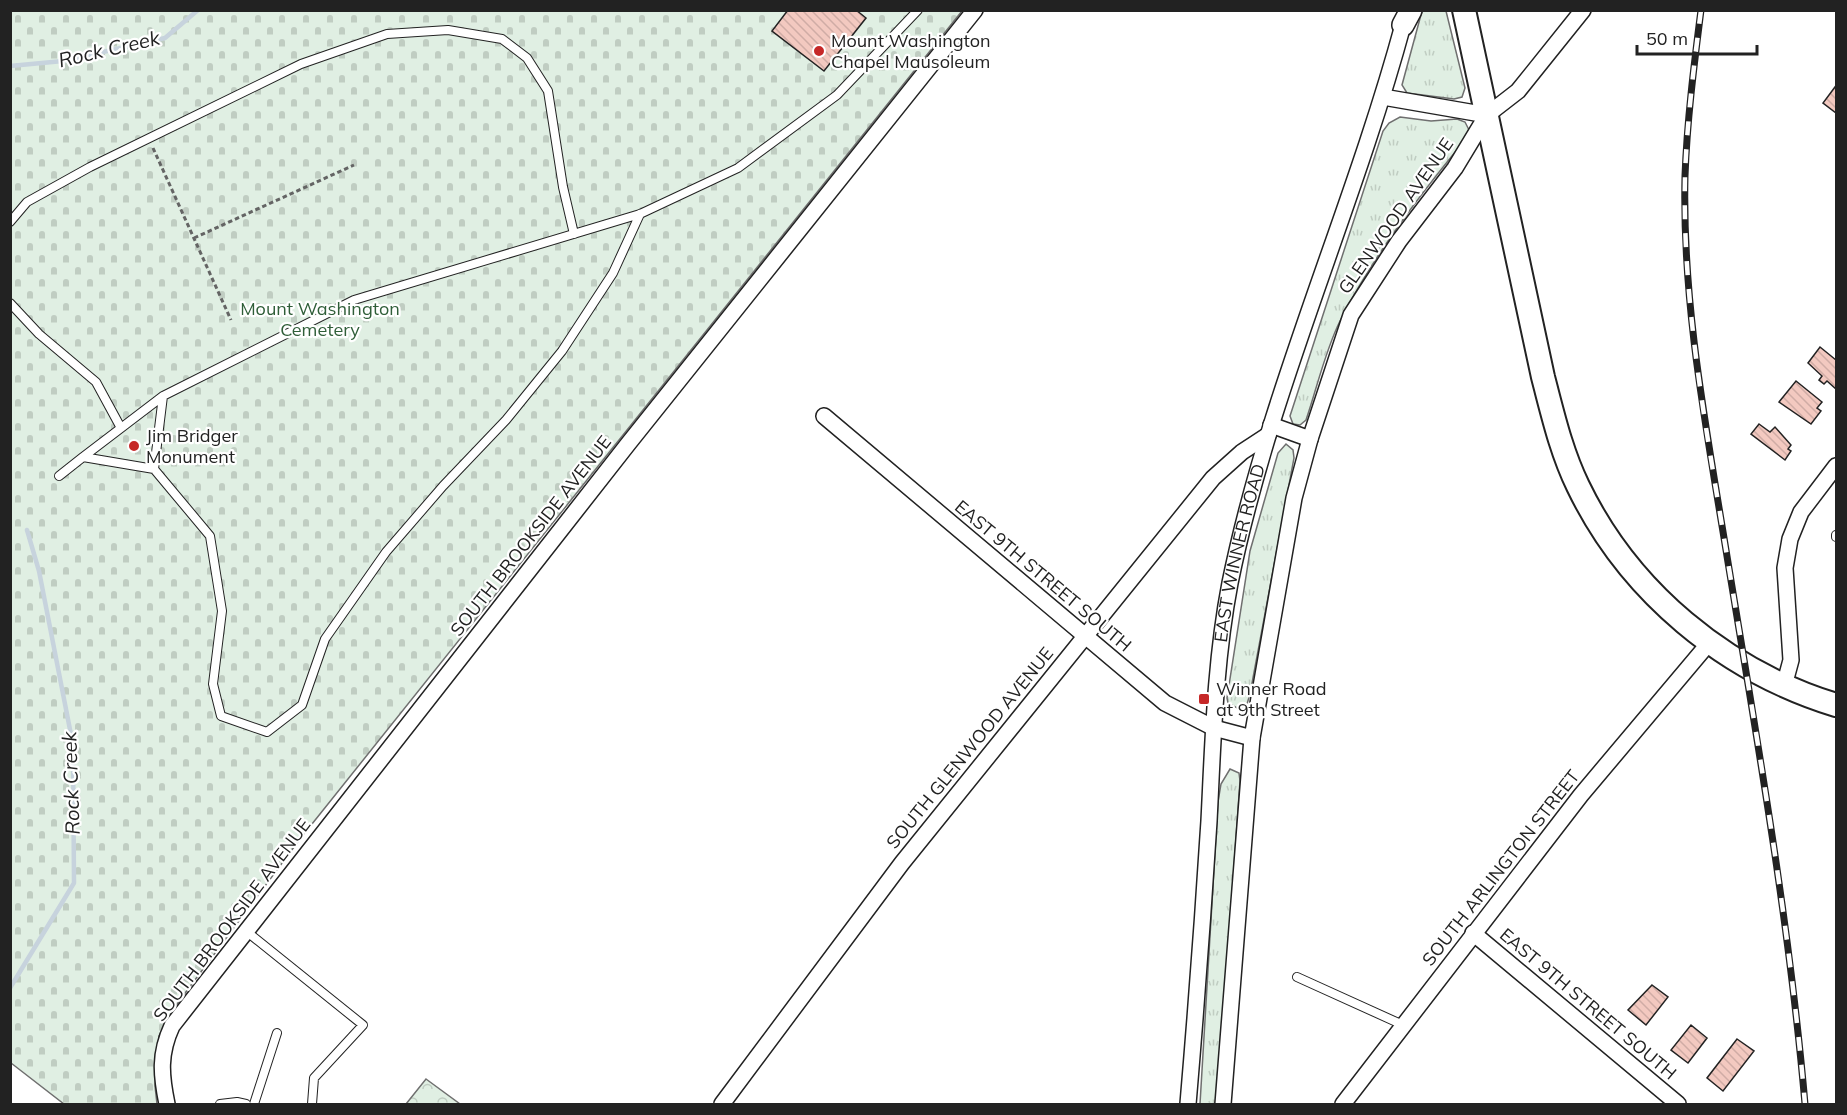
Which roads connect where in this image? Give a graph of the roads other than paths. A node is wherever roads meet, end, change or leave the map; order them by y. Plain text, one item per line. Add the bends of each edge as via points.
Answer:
1 (918, 10) edge
2 (975, 10) edge
3 (1464, 10) edge
4 (1583, 10) edge
5 (1405, 15) edge
6 (1383, 97) junction
7 (1487, 115) junction
8 (640, 214) junction
9 (10, 222) edge
10 (574, 234) junction
11 (10, 303) edge
12 (162, 396) junction
13 (824, 416) dead end
14 (121, 428) junction
15 (1269, 430) junction
16 (1310, 439) junction
17 (83, 457) junction
18 (1836, 466) edge
19 (153, 469) junction
20 (59, 476) dead end
21 (1084, 638) junction
22 (1702, 651) junction
23 (1784, 686) junction
24 (1836, 705) edge
25 (1214, 728) junction
26 (1252, 738) junction
27 (246, 931) junction
28 (1473, 933) junction
29 (1297, 977) dead end
30 (1403, 1025) junction
31 (278, 1033) dead end
32 (167, 1104) edge
33 (220, 1104) edge
34 (246, 1104) edge
35 (254, 1104) edge
36 (312, 1104) edge
37 (722, 1104) edge
38 (1188, 1104) edge
39 (1223, 1104) edge
40 (1343, 1104) edge
41 (1678, 1104) edge

1 - 8 lane via 837,95 738,168
2 - 27 street, SOUTH BROOKSIDE AVENUE
3 - 7 main road
4 - 7 street via 1518,91
5 - 6 street, EAST WINNER ROAD
6 - 7 street
6 - 15 street, EAST WINNER ROAD
7 - 16 street, GLENWOOD AVENUE via 1455,168 1351,315
7 - 22 main road via 1543,377 1568,462 1593,514 1625,560
8 - 10 lane
8 - 19 lane via 613,273 562,351 506,420 386,552 325,639 302,705 267,732 220,716 213,684 222,611 210,536
9 - 10 lane via 27,202 301,64 387,34 448,30 502,39 527,58 548,91
10 - 12 lane via 354,300
11 - 14 lane via 39,334 96,382
12 - 14 lane
12 - 19 lane
13 - 21 street, EAST 9TH STREET SOUTH
14 - 17 lane
15 - 16 street
15 - 21 street, SOUTH GLENWOOD AVENUE via 1213,478
15 - 25 street, EAST WINNER ROAD via 1230,585 1218,663
16 - 26 street via 1294,498
17 - 19 lane
17 - 20 lane
18 - 23 street via 1801,512 1790,539 1785,568 1791,660
21 - 25 street, EAST 9TH STREET SOUTH via 1165,703
21 - 37 street, SOUTH GLENWOOD AVENUE via 902,863
22 - 23 main road
22 - 28 street, SOUTH ARLINGTON STREET via 1581,795
23 - 24 main road
25 - 26 street, EAST 9TH STREET SOUTH
25 - 38 street, EAST WINNER ROAD via 1202,947
26 - 39 street
27 - 32 street, SOUTH BROOKSIDE AVENUE via 172,1026 160,1069
27 - 36 lane via 363,1025 314,1078
28 - 30 street, SOUTH ARLINGTON STREET
28 - 41 street, EAST 9TH STREET SOUTH
29 - 30 lane
30 - 40 street, SOUTH ARLINGTON STREET
31 - 35 lane
33 - 34 lane

